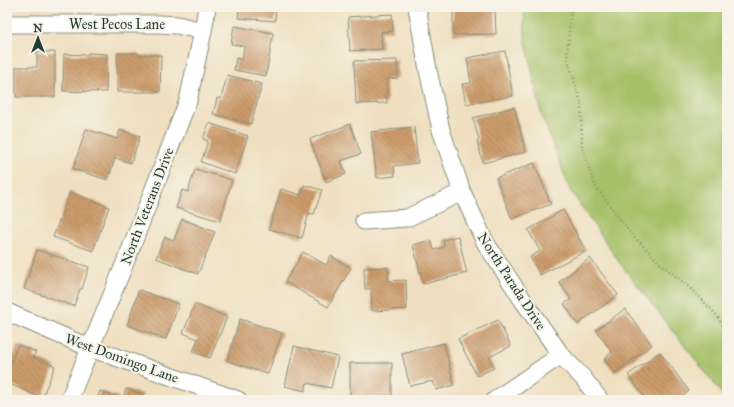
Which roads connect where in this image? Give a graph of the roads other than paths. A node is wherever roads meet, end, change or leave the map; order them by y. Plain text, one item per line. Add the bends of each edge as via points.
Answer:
1 (206, 7) edge
2 (417, 7) edge
3 (7, 24) edge
4 (203, 31) junction
5 (462, 192) junction
6 (364, 221) dead end
7 (7, 312) edge
8 (90, 348) junction
9 (561, 356) junction
10 (69, 400) edge
11 (238, 400) edge
12 (495, 400) edge
13 (600, 400) edge

1 - 4 street, North Veterans Drive
2 - 5 street, North Parada Drive via 440,122
3 - 4 street, West Pecos Lane via 158,24
4 - 8 street, North Veterans Drive via 188,101
5 - 6 street via 407,218
5 - 9 street, North Parada Drive via 485,242
7 - 8 street, West Domingo Lane
8 - 10 street, North Veterans Drive
8 - 11 street, West Domingo Lane
9 - 12 street
9 - 13 street, North Parada Drive

